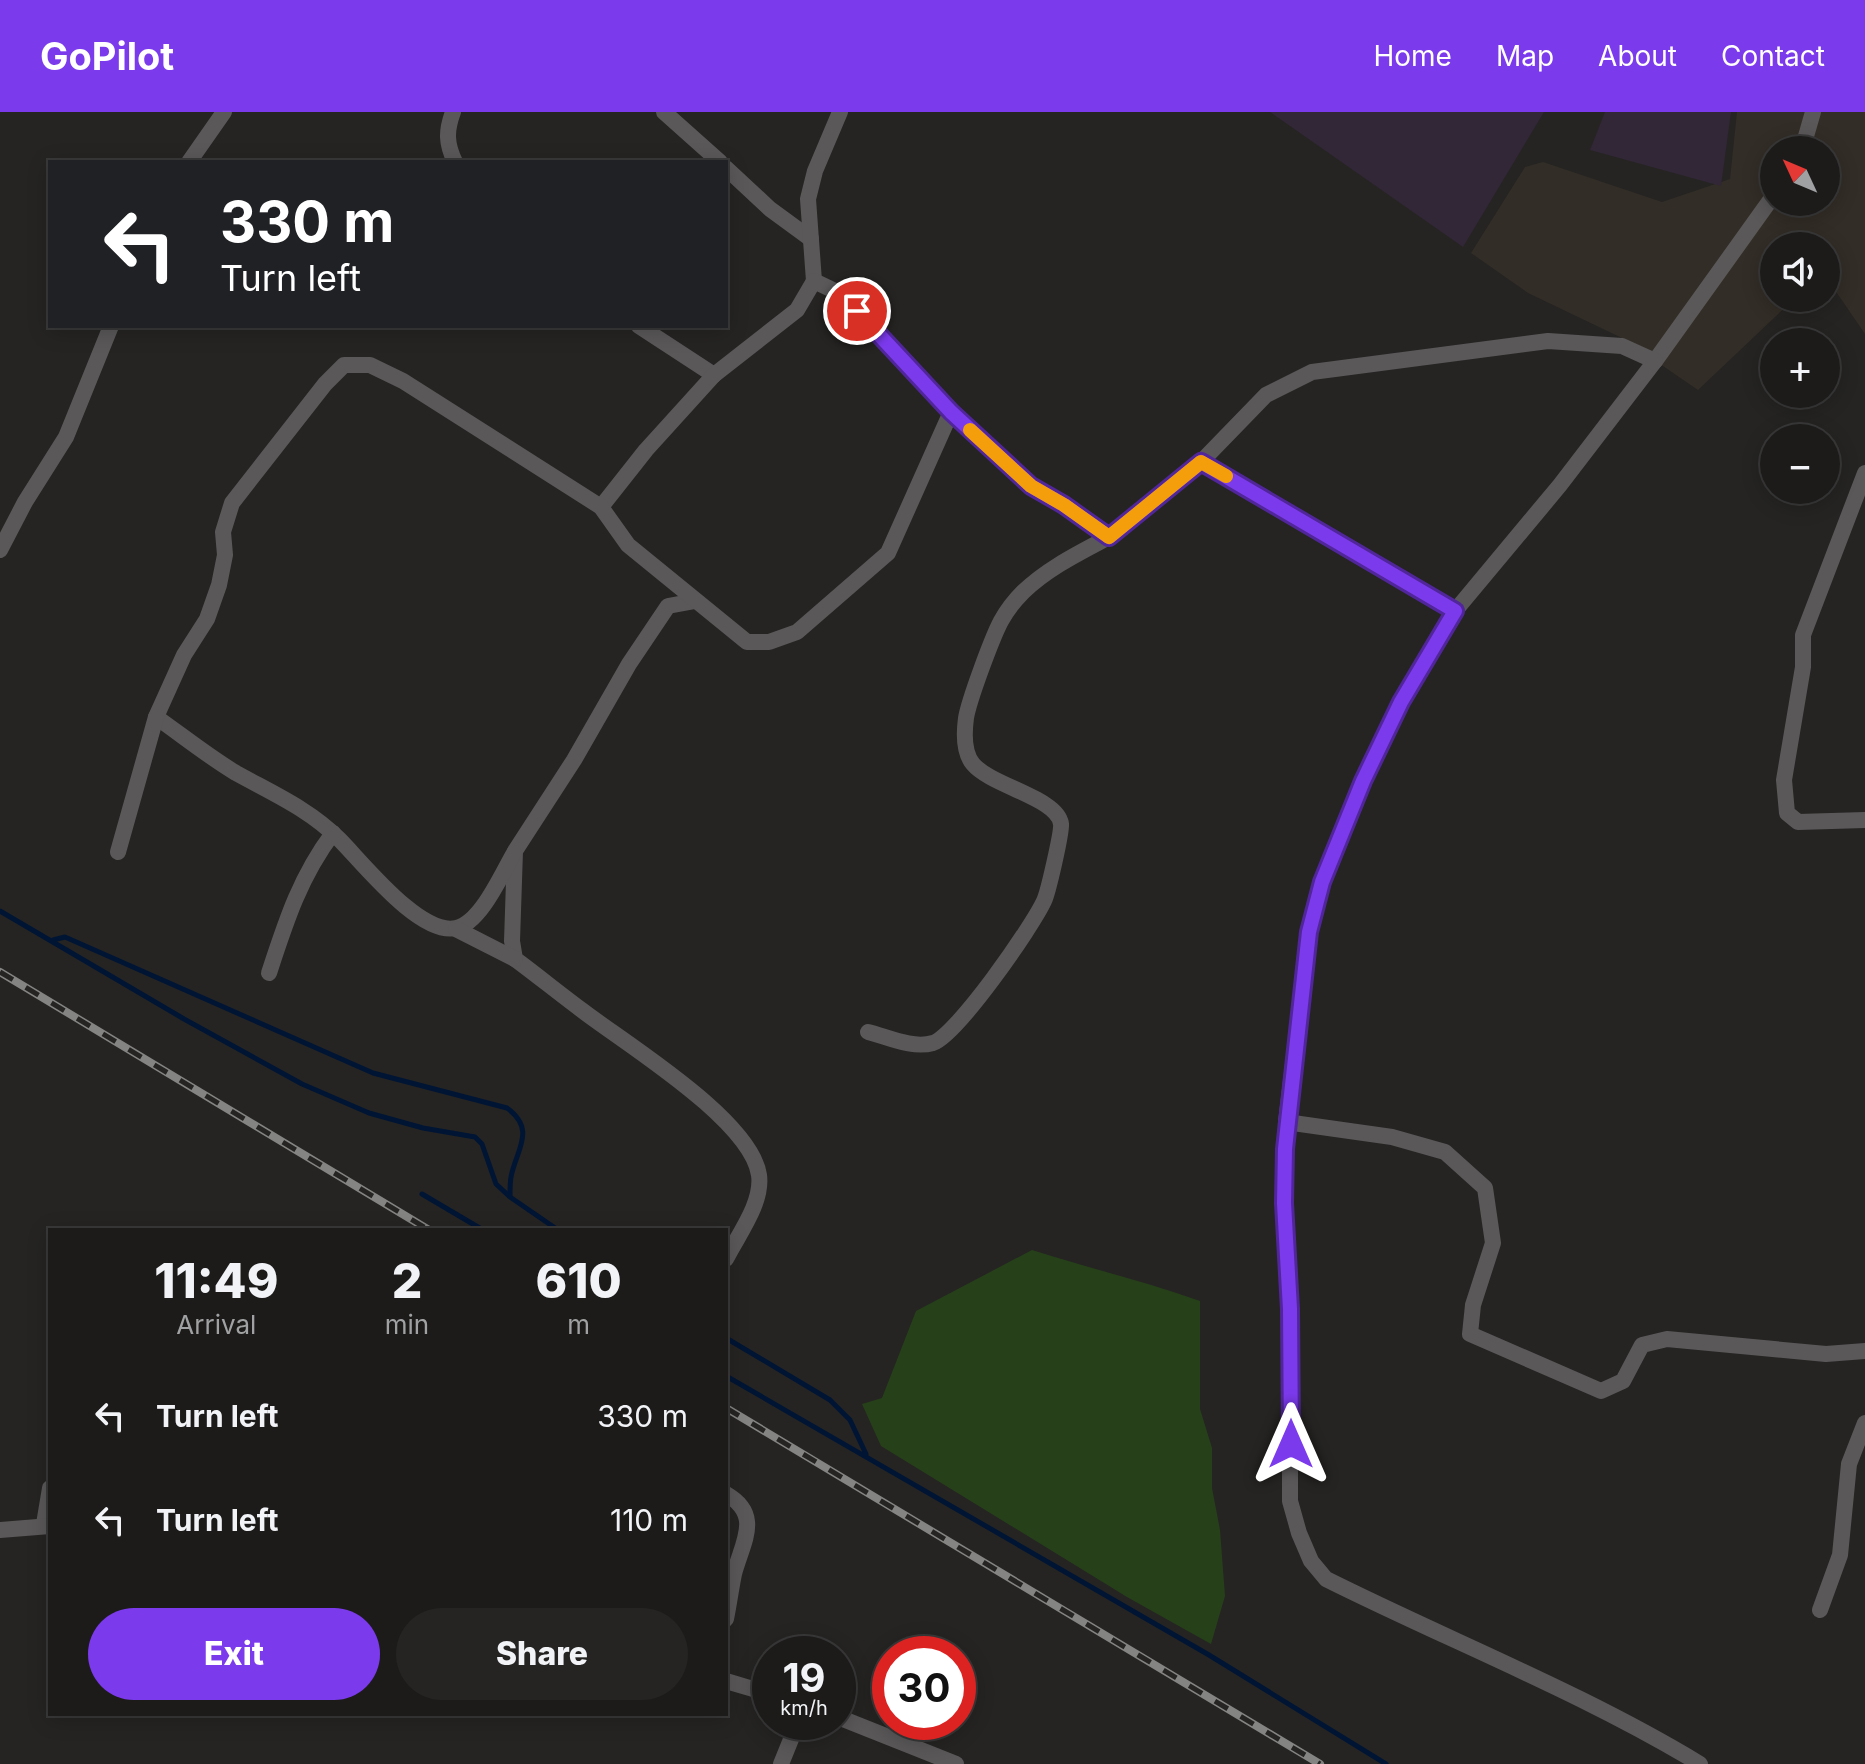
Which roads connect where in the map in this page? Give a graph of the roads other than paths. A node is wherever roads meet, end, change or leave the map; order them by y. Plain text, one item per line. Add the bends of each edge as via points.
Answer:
1 (224, 112) edge
2 (453, 112) edge
3 (664, 112) edge
4 (840, 112) edge
5 (1813, 112) edge
6 (1806, 136) edge
7 (190, 160) edge
8 (454, 160) edge
9 (718, 160) edge
10 (728, 170) edge
11 (1760, 215) edge
12 (811, 239) junction
13 (814, 281) junction
14 (110, 328) edge
15 (642, 328) edge
16 (1655, 361) junction
17 (714, 375) junction
18 (951, 412) junction
19 (1201, 462) junction
20 (1865, 473) edge
21 (601, 507) junction
22 (1109, 537) junction
23 (0, 550) edge
24 (695, 601) junction
25 (1455, 611) junction
26 (156, 717) junction
27 (1865, 820) edge
28 (333, 833) junction
29 (515, 851) junction
30 (118, 852) dead end
31 (456, 929) junction
32 (515, 959) junction
33 (269, 973) dead end
34 (868, 1032) dead end
35 (1286, 1122) junction
36 (728, 1255) edge
37 (1865, 1351) edge
38 (1865, 1423) edge
39 (728, 1495) edge
40 (47, 1525) edge
41 (0, 1530) edge
42 (728, 1608) edge
43 (1820, 1610) dead end
44 (728, 1682) edge
45 (752, 1689) edge
46 (856, 1724) edge
47 (791, 1740) edge
48 (781, 1764) edge
49 (956, 1764) edge
50 (1700, 1764) edge

1 - 7 street
2 - 8 street via 446,130
3 - 9 street
4 - 12 street via 808,199
5 - 6 street
10 - 12 street
11 - 16 street
12 - 13 street
13 - 17 street via 797,310
13 - 18 street via 837,292 857,311
14 - 23 street via 66,437
15 - 17 street
16 - 19 street via 1622,346 1548,341 1312,372 1266,395
16 - 25 street
17 - 21 street
18 - 22 street via 1031,486
18 - 24 street via 888,553 797,632 769,642 747,642
19 - 22 street
19 - 25 street
20 - 27 street via 1803,635 1803,667 1784,780 1787,813 1798,822
21 - 24 street via 628,545
21 - 26 street via 403,381 370,365 344,365 232,503 223,532 219,585 207,619
22 - 34 street via 1067,559 1022,593 1001,621 966,716 966,750 973,765 992,780 1046,804 1061,824 1045,900 964,1015 936,1042 914,1045
24 - 29 street via 668,606
25 - 35 street via 1401,702 1322,882 1309,932
26 - 28 street
26 - 30 street
28 - 31 street via 406,907 431,926
28 - 33 street via 293,900
29 - 31 street via 474,920
29 - 32 street
31 - 32 street
32 - 36 street via 680,1081 724,1119 753,1158 759,1175 757,1196
35 - 37 street via 1392,1137 1445,1152 1485,1188 1493,1243 1473,1305 1470,1334 1601,1391 1623,1381 1642,1345 1667,1339 1826,1354
35 - 50 street via 1290,1501 1311,1561 1326,1579 1533,1675
38 - 43 street via 1849,1464 1840,1555
39 - 42 street via 747,1516 748,1532
40 - 41 street
44 - 45 street
46 - 49 street
47 - 48 street

